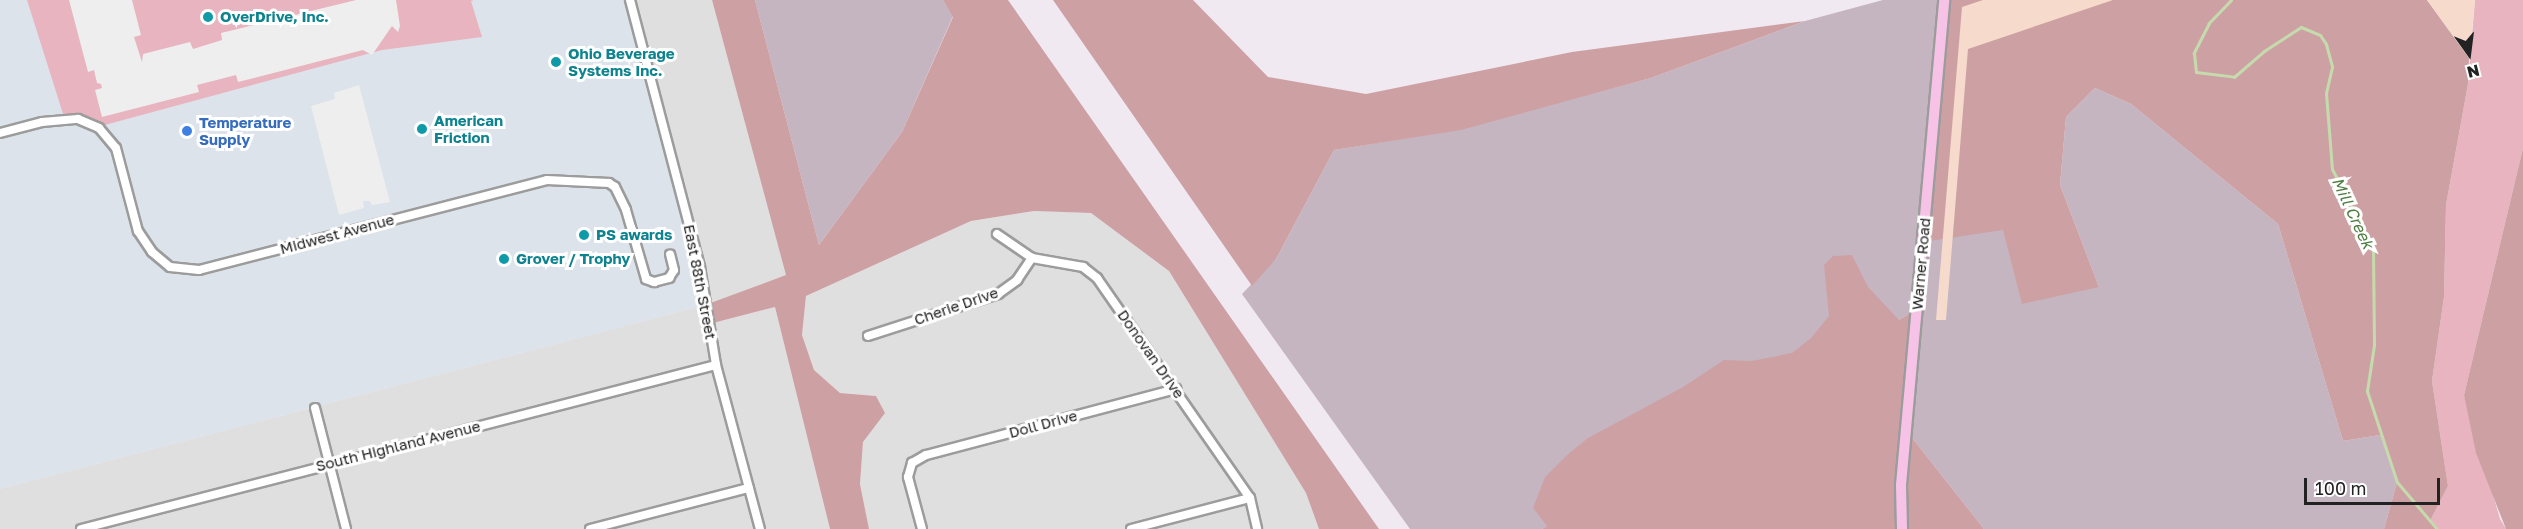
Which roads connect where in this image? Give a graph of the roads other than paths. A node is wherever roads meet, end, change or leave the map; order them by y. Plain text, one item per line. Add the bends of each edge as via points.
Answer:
1 (630, 0) edge
2 (1944, 0) edge
3 (0, 133) edge
4 (996, 234) dead end
5 (670, 254) dead end
6 (1032, 258) junction
7 (868, 336) dead end
8 (716, 365) junction
9 (1176, 389) junction
10 (315, 408) dead end
11 (330, 463) junction
12 (749, 488) junction
13 (1250, 498) junction
14 (81, 529) edge
15 (346, 529) edge
16 (590, 529) edge
17 (760, 529) edge
18 (922, 529) edge
19 (1131, 529) edge
20 (1257, 529) edge
21 (1902, 529) edge

1 - 8 street, East 88th Street via 700,267
2 - 21 main road, Warner Road via 1901,485
3 - 5 street, Midwest Avenue via 42,122 78,119 99,128 116,148 138,231 152,252 170,267 199,270 547,180 609,183 615,187 626,210 646,279 654,282 669,278 674,270
4 - 6 street, Donovan Drive
6 - 7 street, Cherie Drive via 1017,280 998,294
6 - 9 street, Donovan Drive via 1083,267 1097,278
8 - 11 street, South Highland Avenue
8 - 12 street, East 88th Street
9 - 13 street, Donovan Drive
9 - 18 street, Doll Drive via 926,455 912,463 908,477
10 - 11 street
11 - 14 street, South Highland Avenue
11 - 15 street
12 - 16 street
12 - 17 street, East 88th Street
13 - 19 street
13 - 20 street, Donovan Drive

